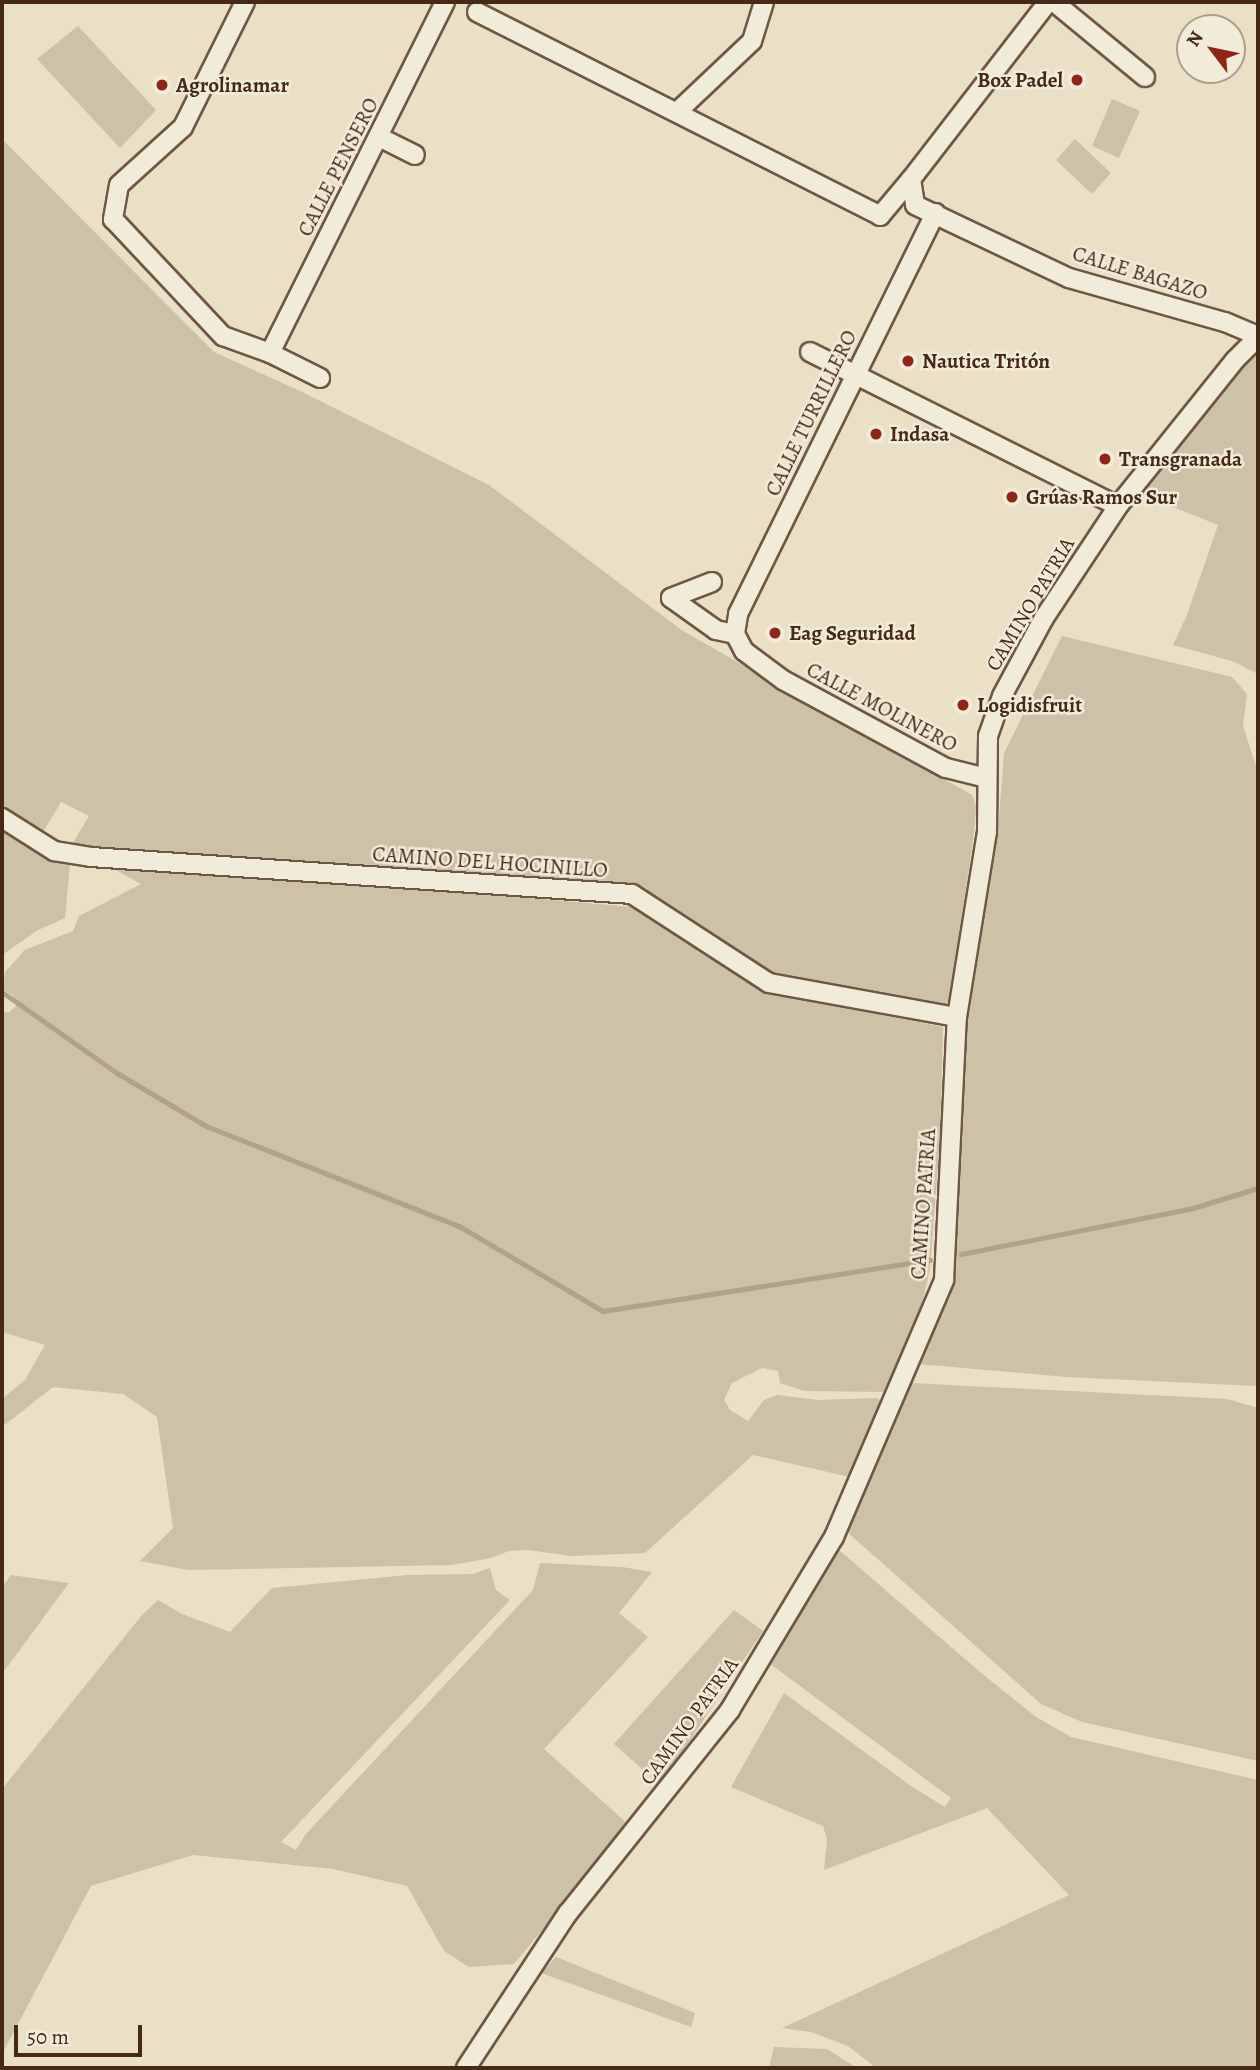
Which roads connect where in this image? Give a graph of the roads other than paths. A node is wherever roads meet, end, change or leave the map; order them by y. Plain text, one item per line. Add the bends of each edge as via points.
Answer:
1 (244, 2) edge
2 (445, 2) edge
3 (764, 2) edge
4 (1048, 2) edge
5 (1054, 2) edge
6 (477, 12) dead end
7 (1145, 78) dead end
8 (677, 112) junction
9 (379, 137) junction
10 (415, 155) dead end
11 (911, 179) junction
12 (935, 213) junction
13 (1258, 337) edge
14 (810, 352) dead end
15 (270, 353) junction
16 (855, 375) junction
17 (320, 378) dead end
18 (1118, 506) junction
19 (712, 582) dead end
20 (735, 634) junction
21 (986, 778) junction
22 (2, 818) edge
23 (957, 1017) junction
24 (466, 2068) edge

1 - 15 street via 183,127 119,185 113,219 223,336
2 - 9 street, CALLE PENSERO
3 - 8 street via 752,41
4 - 11 street
5 - 7 street
6 - 8 street
8 - 11 street via 880,216
9 - 10 street
9 - 15 street, CALLE PENSERO
11 - 12 street, CALLE BAGAZO via 915,205
12 - 13 street, CALLE BAGAZO via 1069,278 1225,322
12 - 16 street, CALLE TURRILLERO
13 - 18 street, CAMINO PATRIA
14 - 16 street
15 - 17 street
16 - 18 street
16 - 20 street, CALLE TURRILLERO via 738,614
18 - 21 street, CAMINO PATRIA via 1044,618 1002,696 988,736
19 - 20 street via 671,598 716,630
20 - 21 street, CALLE MOLINERO via 744,651 783,680 946,768
21 - 23 street, CAMINO PATRIA via 987,832
22 - 23 street, CAMINO DEL HOCINILLO via 54,851 91,858 632,894 769,983
23 - 24 street, CAMINO PATRIA via 944,1280 836,1532 730,1710 568,1913

